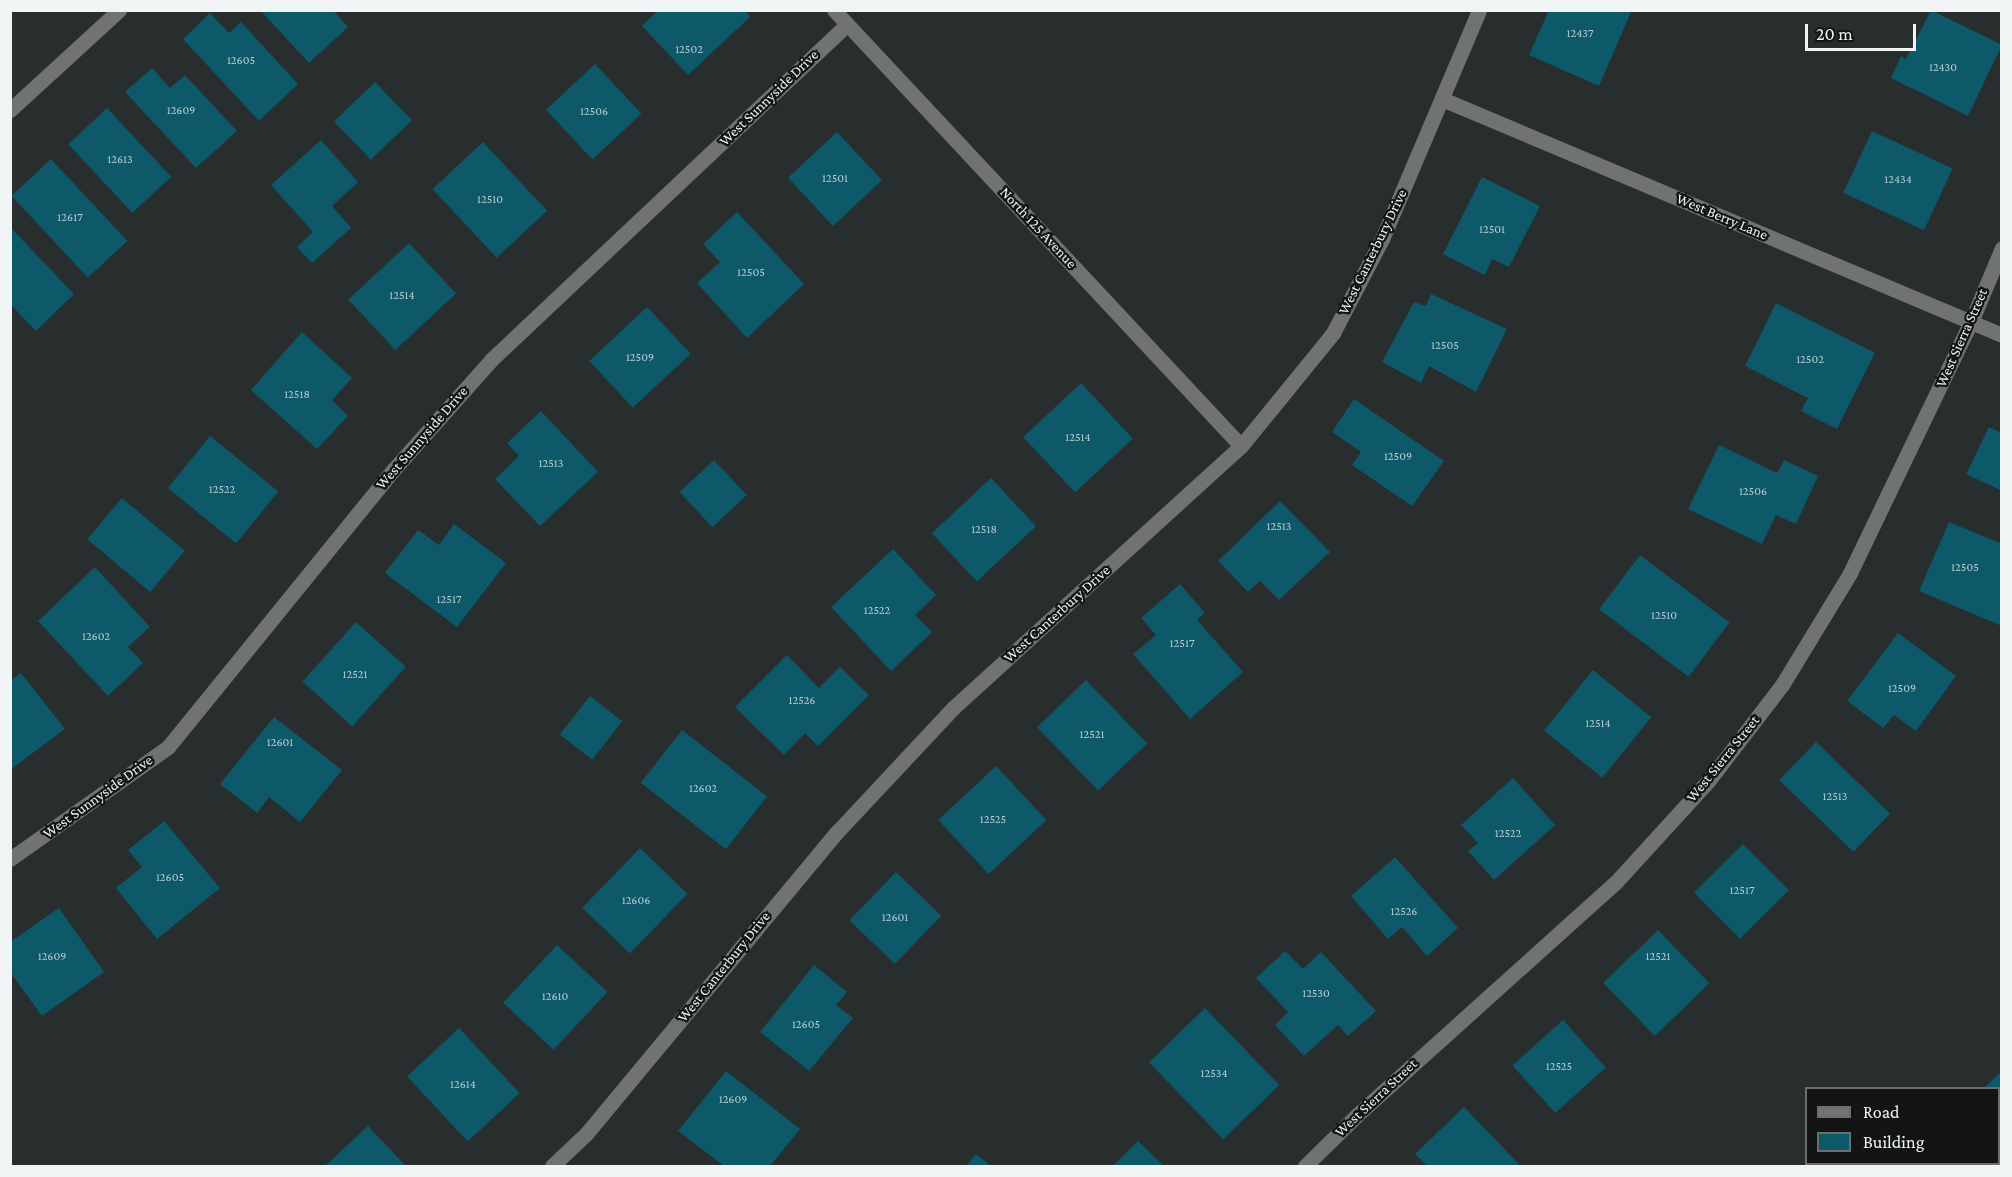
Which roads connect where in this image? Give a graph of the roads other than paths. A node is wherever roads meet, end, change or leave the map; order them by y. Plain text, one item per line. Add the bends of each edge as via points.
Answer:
1 (119, 10) edge
2 (834, 10) edge
3 (1479, 10) edge
4 (847, 24) junction
5 (1442, 99) junction
6 (10, 110) edge
7 (2001, 248) edge
8 (1971, 322) junction
9 (2001, 335) edge
10 (1241, 446) junction
11 (10, 859) edge
12 (552, 1167) edge
13 (1305, 1167) edge

1 - 6 street
2 - 4 street, North 125 Avenue
3 - 5 street, West Canterbury Drive
4 - 10 street, North 125 Avenue
4 - 11 street, West Sunnyside Drive via 492,359 394,469 168,747
5 - 8 street, West Berry Lane
5 - 10 street, West Canterbury Drive via 1382,239 1333,333
7 - 8 street, West Sierra Street
8 - 9 street, West Berry Lane
8 - 13 street, West Sierra Street via 1850,573 1782,685 1709,780 1615,883 1357,1115
10 - 12 street, West Canterbury Drive via 954,708 837,832 586,1134

